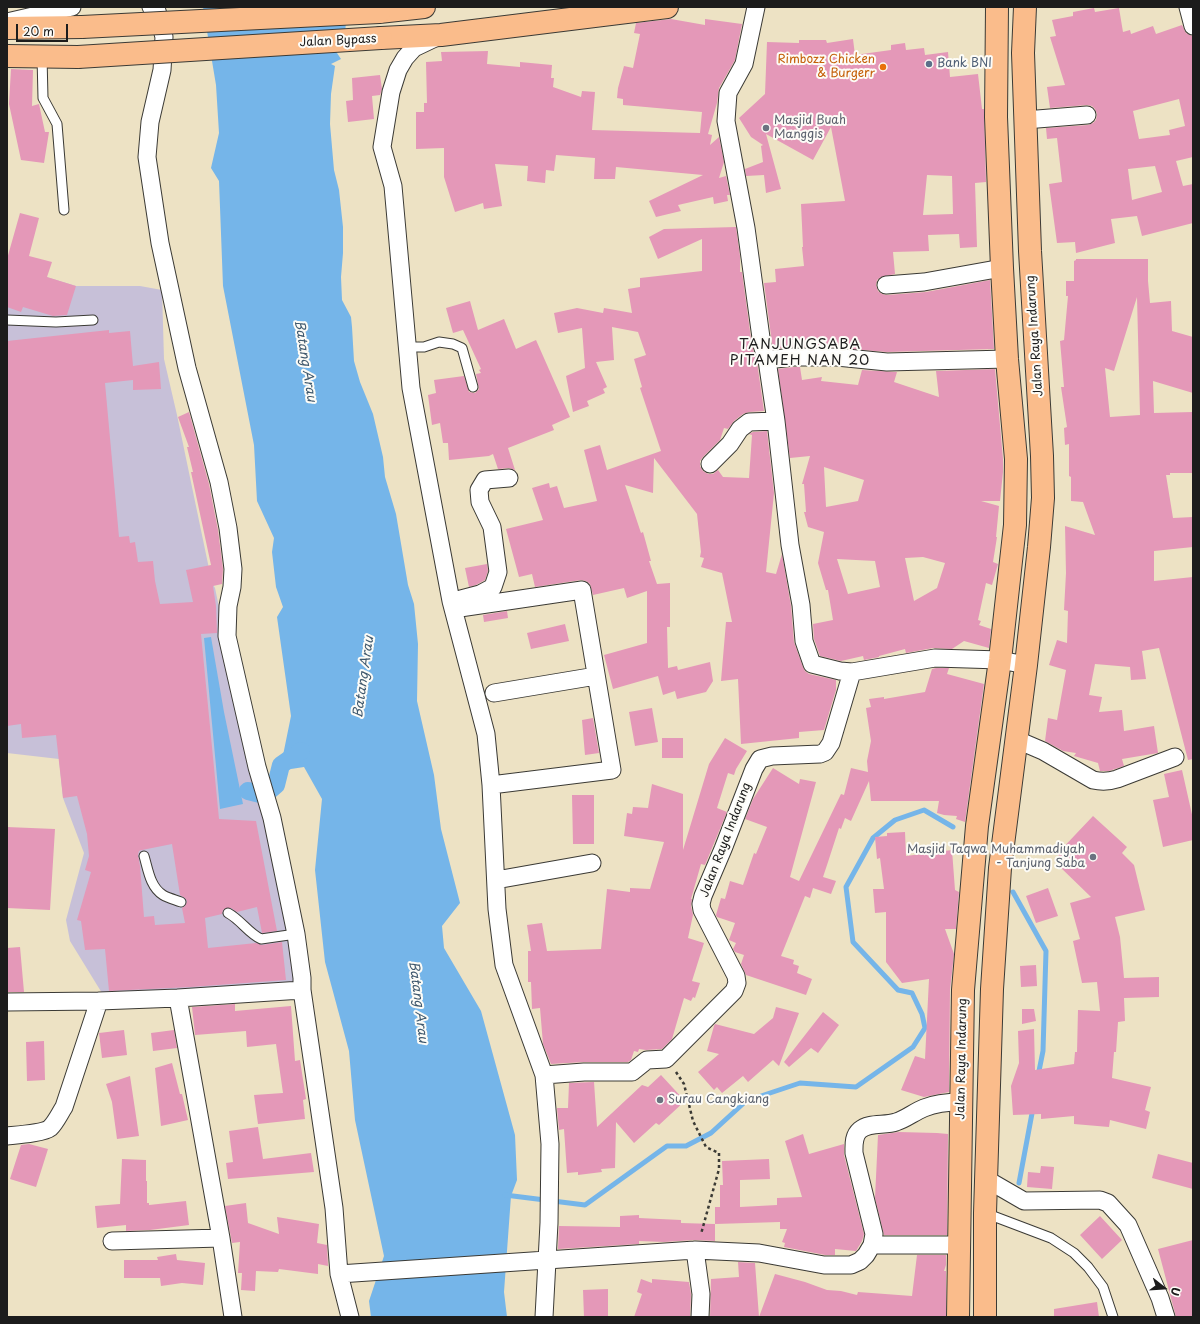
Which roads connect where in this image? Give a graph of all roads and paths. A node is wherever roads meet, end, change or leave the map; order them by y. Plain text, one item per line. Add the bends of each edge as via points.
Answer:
1 (72, 7) edge
2 (151, 7) edge
3 (424, 7) edge
4 (667, 7) edge
5 (756, 7) edge
6 (997, 7) edge
7 (1025, 7) edge
8 (1188, 7) edge
9 (7, 22) edge
10 (1193, 26) edge
11 (7, 28) edge
12 (441, 35) junction
13 (7, 56) edge
14 (42, 56) junction
15 (1088, 115) dead end
16 (1025, 120) junction
17 (64, 210) dead end
18 (1002, 268) junction
19 (886, 284) dead end
20 (7, 320) edge
21 (93, 320) dead end
22 (407, 347) junction
23 (1007, 359) junction
24 (767, 360) junction
25 (473, 387) dead end
26 (776, 421) junction
27 (710, 464) dead end
28 (509, 478) dead end
29 (452, 605) junction
30 (1000, 660) junction
31 (1026, 665) junction
32 (852, 672) junction
33 (596, 676) junction
34 (494, 693) dead end
35 (1015, 739) junction
36 (1175, 757) dead end
37 (492, 785) junction
38 (144, 856) dead end
39 (592, 862) dead end
40 (496, 880) junction
41 (181, 902) dead end
42 (228, 913) dead end
43 (296, 934) junction
44 (302, 990) junction
45 (178, 998) junction
46 (99, 1001) junction
47 (7, 1002) edge
48 (666, 1059) junction
49 (544, 1075) junction
50 (961, 1102) junction
51 (7, 1136) edge
52 (986, 1179) junction
53 (985, 1213) junction
54 (220, 1238) junction
55 (112, 1241) dead end
56 (872, 1245) junction
57 (958, 1245) junction
58 (695, 1250) junction
59 (540, 1260) junction
60 (346, 1274) junction
61 (233, 1317) edge
62 (350, 1317) edge
63 (544, 1317) edge
64 (700, 1317) edge
65 (958, 1317) edge
66 (985, 1317) edge
67 (1113, 1317) edge
68 (1166, 1317) edge

1 - 9 street
2 - 43 street via 157,11 164,37 162,70 150,122 147,157 160,243 187,368 219,482 233,569 227,636 257,767 272,818
3 - 11 highway, bridge via 379,12 82,27
4 - 12 highway, Jalan Bypass
5 - 24 street via 744,64 728,93 726,121 746,228 762,345
6 - 18 highway, Jalan Raya Indarung via 996,116
7 - 16 highway, Jalan Raya Indarung
8 - 10 street
12 - 14 highway, Jalan Bypass, bridge
12 - 22 street via 414,48 398,70 391,92 382,147 393,186
13 - 14 highway, Jalan Bypass
14 - 17 lane via 43,98 58,124
15 - 16 street
16 - 31 highway, Jalan Raya Indarung via 1043,498
18 - 19 street via 924,282
18 - 23 highway, Jalan Raya Indarung
20 - 21 lane
22 - 25 lane via 424,347 439,342 462,348
22 - 29 street via 411,388
23 - 24 street via 887,362 837,357 793,357
23 - 30 highway, Jalan Raya Indarung via 1016,459 1015,525
24 - 26 street
26 - 27 street via 749,422
26 - 32 street via 790,545 807,652 812,664
28 - 29 street via 485,480 479,490 480,502 492,527 498,572 493,587
29 - 33 street via 582,590
29 - 37 street via 486,734
30 - 31 street
30 - 32 street via 934,658
30 - 50 highway, Jalan Raya Indarung via 976,826 963,990
31 - 35 highway, Jalan Raya Indarung
32 - 48 street, Jalan Raya Indarung via 831,743 825,752 772,756 760,759 754,769 701,904 737,983 734,991
33 - 34 street
33 - 37 street via 612,770
35 - 36 street via 1048,753 1093,780 1101,782 1117,779
35 - 52 highway, Jalan Raya Indarung via 1000,868 992,989
37 - 40 street
38 - 41 lane via 156,890
39 - 40 street
40 - 49 street via 504,965
42 - 43 lane via 261,940
43 - 44 street
44 - 45 street
44 - 60 street
45 - 46 street
45 - 54 street
46 - 47 street
46 - 51 street via 64,1107 57,1118 49,1129
48 - 49 street via 647,1060 632,1072
48 - 58 path via 684,1084 693,1121 706,1147 719,1153 719,1169
49 - 59 street via 550,1144 549,1223
50 - 56 street via 941,1103 924,1108 895,1123 878,1124 861,1129 856,1134 854,1153 874,1234
50 - 57 highway, Jalan Raya Indarung
52 - 53 highway, Jalan Raya Indarung
52 - 68 street via 1024,1201 1108,1202 1128,1225
53 - 66 highway, Jalan Raya Indarung
53 - 67 lane via 1051,1238 1074,1254 1103,1287
54 - 55 street
54 - 61 street
56 - 57 street
56 - 58 street via 860,1261 851,1265 824,1265 759,1253
57 - 65 highway, Jalan Raya Indarung
58 - 59 street
58 - 64 street via 701,1294
59 - 60 street
59 - 63 street
60 - 62 street

